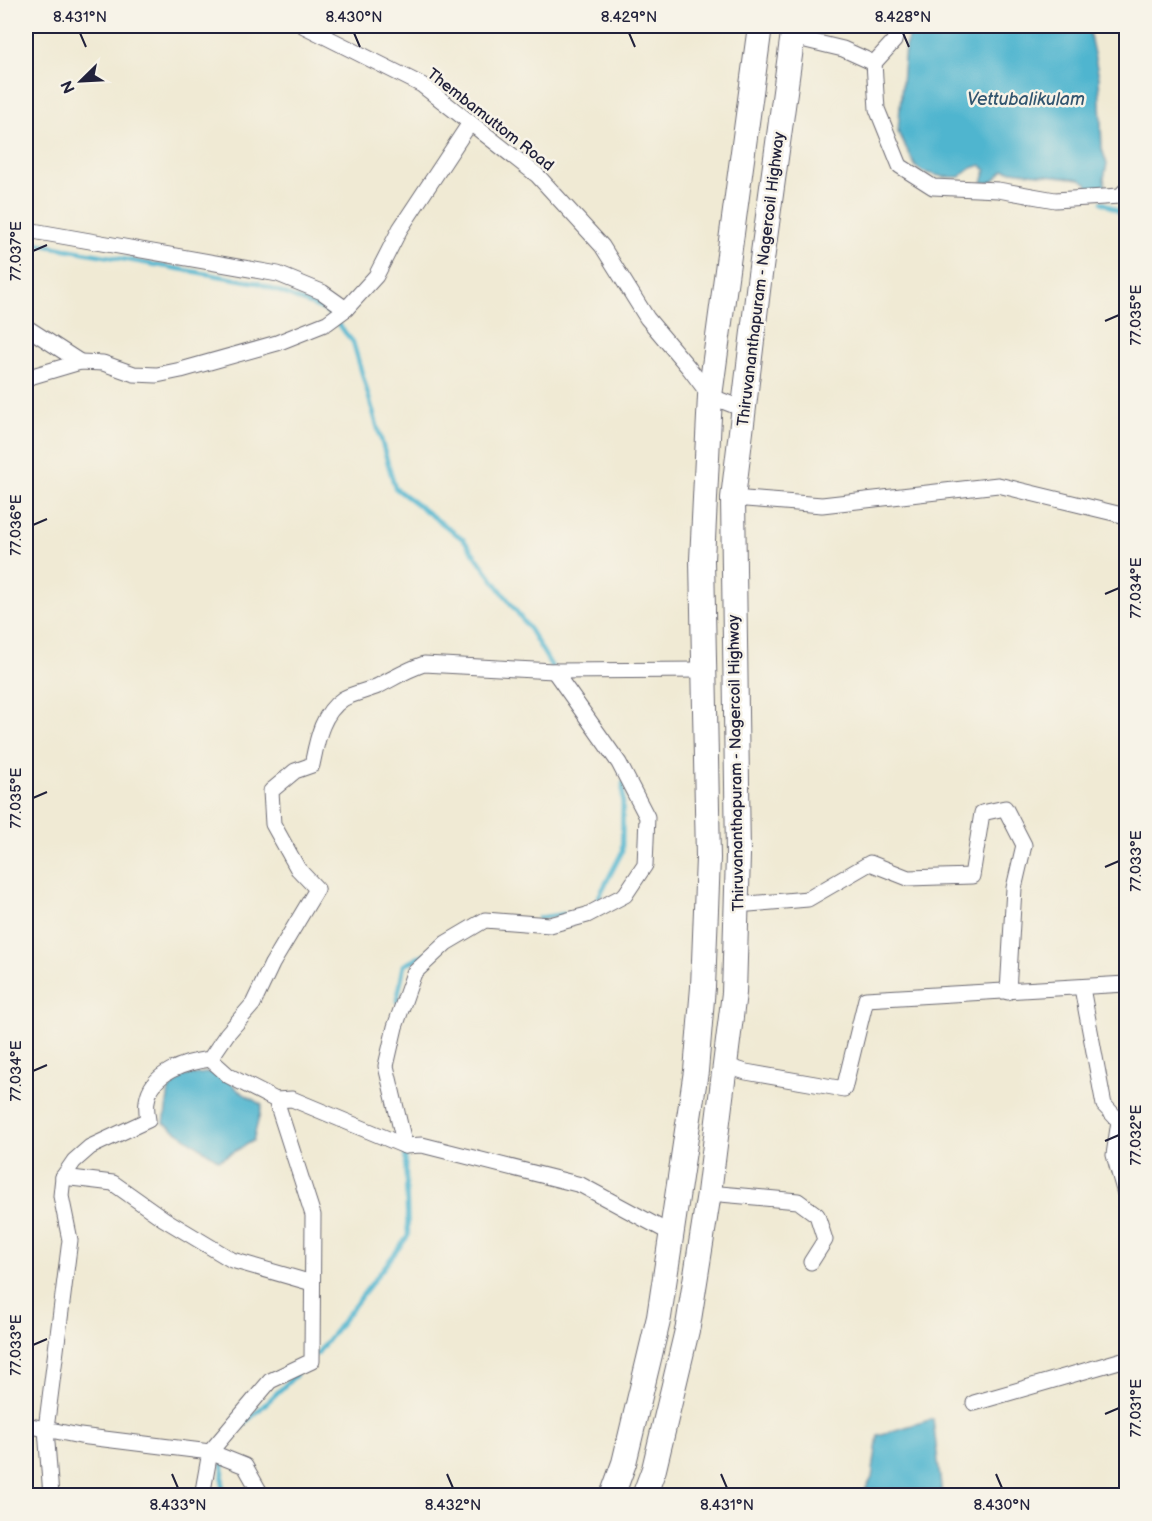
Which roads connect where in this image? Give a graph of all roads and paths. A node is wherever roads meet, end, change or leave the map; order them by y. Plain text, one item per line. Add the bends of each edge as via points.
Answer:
1 (304, 26) edge
2 (898, 26) edge
3 (758, 27) edge
4 (793, 31) edge
5 (874, 63) junction
6 (470, 123) junction
7 (1124, 196) edge
8 (33, 231) dead end
9 (346, 309) junction
10 (26, 327) edge
11 (80, 362) junction
12 (26, 378) edge
13 (710, 396) junction
14 (743, 409) junction
15 (733, 498) junction
16 (1126, 516) edge
17 (703, 670) junction
18 (554, 671) junction
19 (737, 905) junction
20 (1126, 984) edge
21 (1082, 987) junction
22 (1008, 992) junction
23 (210, 1059) junction
24 (724, 1065) junction
25 (276, 1100) junction
26 (405, 1146) junction
27 (63, 1177) junction
28 (709, 1193) junction
29 (1126, 1197) edge
30 (670, 1233) junction
31 (811, 1262) dead end
32 (312, 1283) junction
33 (1126, 1359) edge
34 (974, 1403) dead end
35 (26, 1425) edge
36 (46, 1429) junction
37 (212, 1453) junction
38 (51, 1496) edge
39 (202, 1496) edge
40 (262, 1496) edge
41 (612, 1496) edge
42 (644, 1496) edge

1 - 6 street, Thembamuttom Road via 422,85
2 - 5 street via 894,41
3 - 13 main road, Thiruvananthapuram - Nagercoil Highway
4 - 5 street
4 - 14 main road, Thiruvananthapuram - Nagercoil Highway
5 - 7 street via 876,109 900,166 933,186 998,190 1055,200
6 - 9 street via 400,229 376,276
6 - 13 street, Thembamuttom Road via 537,175 602,246 647,318
8 - 9 street via 278,274 322,292
9 - 11 street via 327,323 277,343 157,375
10 - 11 street
11 - 12 street
13 - 14 street
13 - 17 main road, Thiruvananthapuram - Nagercoil Highway via 702,560
14 - 15 main road, Thiruvananthapuram - Nagercoil Highway
15 - 16 street via 822,505 998,485
15 - 19 main road, Thiruvananthapuram - Nagercoil Highway
17 - 18 street
17 - 30 main road, Thiruvananthapuram - Nagercoil Highway via 708,858 703,987 692,1101
18 - 23 street via 424,664 343,699 330,712 319,733 312,765 295,771 271,791 273,824 298,869 317,889 253,1004
18 - 26 street via 619,763 647,817 645,865 625,895 587,915 550,926 485,920 447,943 414,973 386,1066
19 - 22 street via 808,899 870,863 908,878 972,876 982,813 1005,808 1024,845 1014,888
19 - 24 main road, Thiruvananthapuram - Nagercoil Highway via 734,993
20 - 21 street
21 - 22 street
21 - 29 street via 1104,1105 1119,1121 1114,1155
22 - 24 street via 866,999 844,1089
23 - 25 street via 229,1076
23 - 27 street via 176,1067 155,1081 147,1099 148,1120 90,1147
24 - 28 main road, Thiruvananthapuram - Nagercoil Highway
25 - 26 street via 292,1099
25 - 32 street via 313,1215
26 - 30 street via 422,1146 580,1185
27 - 32 street via 113,1183 232,1260
27 - 36 street via 61,1196 70,1240
28 - 31 street via 798,1201 817,1215 823,1229 825,1240
28 - 42 main road, Thiruvananthapuram - Nagercoil Highway via 688,1326
30 - 41 main road, Thiruvananthapuram - Nagercoil Highway via 659,1317 624,1463
32 - 37 street via 312,1361 270,1381
33 - 34 street
35 - 36 street
36 - 37 street
36 - 38 street
37 - 39 street
37 - 40 street via 244,1466

